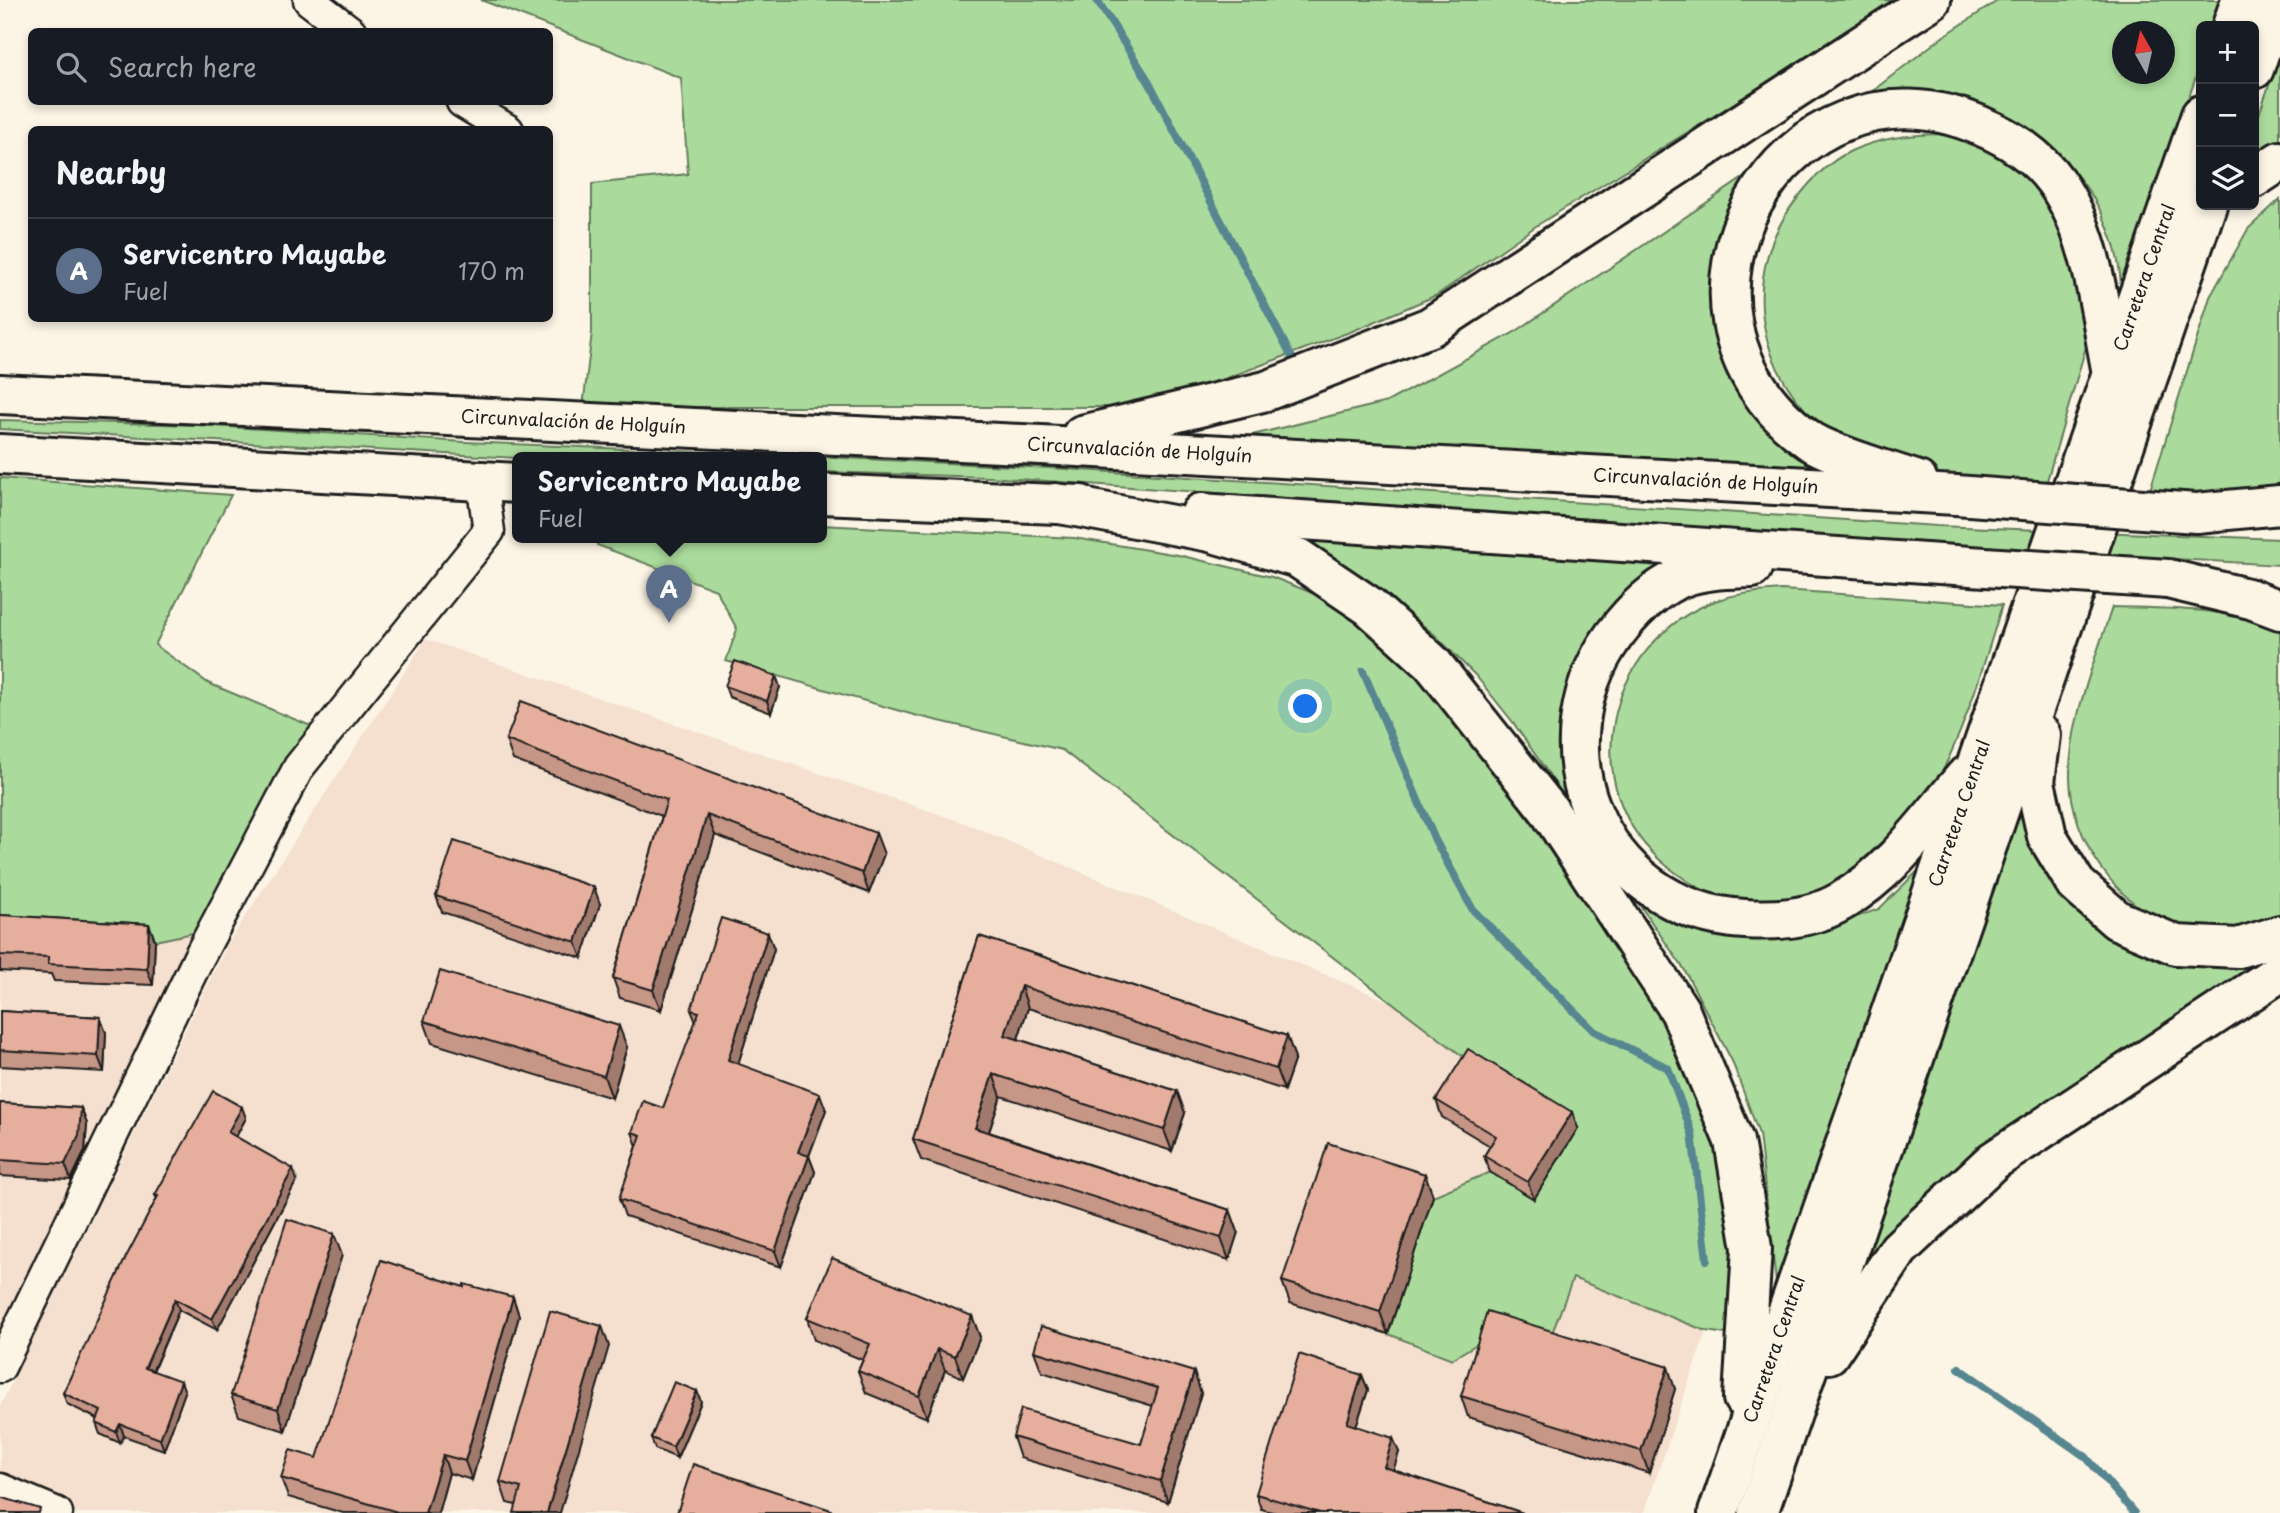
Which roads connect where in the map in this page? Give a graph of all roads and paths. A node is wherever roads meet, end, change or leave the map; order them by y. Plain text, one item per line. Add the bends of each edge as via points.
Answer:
1 (309, 0) edge
2 (1931, 0) edge
3 (2241, 0) edge
4 (2277, 0) edge
5 (2234, 21) edge
6 (346, 28) edge
7 (2259, 54) edge
8 (467, 105) edge
9 (501, 126) edge
10 (2196, 130) edge
11 (2280, 161) edge
12 (2259, 175) edge
13 (2205, 210) edge
14 (2225, 210) edge
15 (2191, 251) junction
16 (2112, 374) junction
17 (0, 394) edge
18 (1041, 445) junction
19 (0, 454) edge
20 (500, 482) edge
21 (827, 494) edge
22 (1956, 495) junction
23 (1055, 503) junction
24 (2280, 505) edge
25 (2196, 513) junction
26 (2280, 517) edge
27 (1925, 563) junction
28 (2168, 579) junction
29 (2280, 583) edge
30 (2280, 610) edge
31 (2050, 665) junction
32 (1979, 760) junction
33 (2280, 935) edge
34 (2280, 972) edge
35 (0, 1367) edge
36 (1799, 1399) junction
37 (1734, 1468) junction
38 (0, 1489) edge
39 (57, 1513) edge
40 (1718, 1513) edge
41 (1758, 1513) edge

1 - 6 street
2 - 18 highway via 1430,327 1266,391
3 - 5 highway
4 - 7 highway
8 - 9 street
10 - 16 highway, Carretera Central
11 - 12 highway
13 - 15 highway, Carretera Central
14 - 15 highway
15 - 31 highway, Carretera Central
16 - 22 highway via 2084,237 2056,181 2010,138 1952,113 1889,110 1835,125 1789,155 1754,198 1733,248 1728,304 1741,358 1770,405 1811,442
16 - 32 highway, Carretera Central
17 - 18 highway, Circunvalación de Holguín
18 - 22 highway, Circunvalación de Holguín
19 - 20 highway
20 - 35 street via 489,531 299,767 199,957
21 - 23 highway
22 - 25 highway, Circunvalación de Holguín, bridge
23 - 27 highway
23 - 37 highway via 1210,532 1298,558 1369,606 1432,663 1548,809 1680,1011 1734,1141 1752,1248 1747,1365
24 - 25 highway
25 - 26 highway, Circunvalación de Holguín
27 - 28 highway, bridge
27 - 32 highway via 1738,569 1683,576 1637,607 1602,649 1581,700 1577,755 1590,809 1618,857 1659,893 1718,918 1781,921 1841,902 1891,864
28 - 29 highway
28 - 30 highway
31 - 33 highway via 2035,782 2048,836 2076,884 2117,920 2175,945 2238,948
31 - 36 highway, Carretera Central
32 - 37 highway, Carretera Central
34 - 36 highway via 1993,1161 1899,1249
36 - 41 highway, Carretera Central
37 - 40 highway, Carretera Central
38 - 39 street

